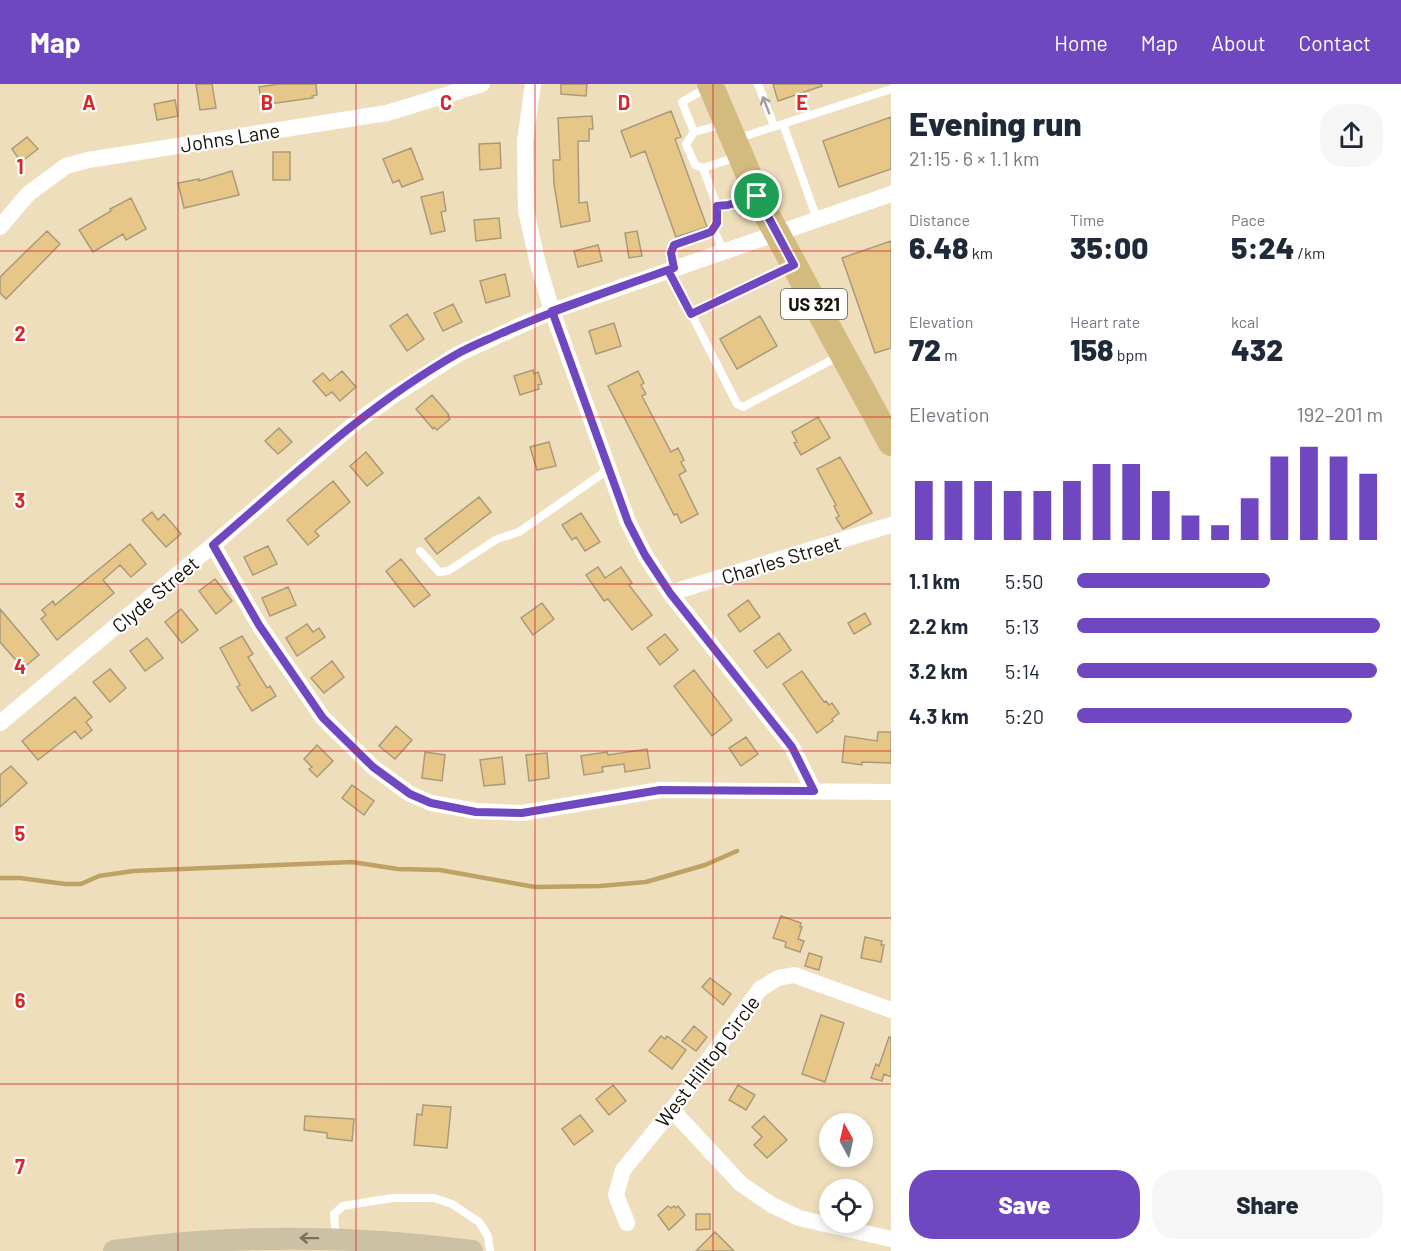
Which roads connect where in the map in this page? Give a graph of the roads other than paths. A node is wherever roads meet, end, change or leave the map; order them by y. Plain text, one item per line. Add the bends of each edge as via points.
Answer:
1 (482, 84) edge
2 (533, 84) edge
3 (758, 84) edge
4 (711, 85) edge
5 (890, 86) edge
6 (431, 92) edge
7 (779, 125) junction
8 (694, 132) junction
9 (733, 140) junction
10 (703, 168) junction
11 (891, 194) edge
12 (757, 196) junction
13 (717, 206) junction
14 (817, 219) junction
15 (0, 227) edge
16 (711, 232) junction
17 (776, 232) junction
18 (724, 251) junction
19 (794, 265) junction
20 (671, 269) junction
21 (552, 311) junction
22 (691, 314) junction
23 (842, 354) junction
24 (891, 443) edge
25 (609, 470) junction
26 (891, 525) edge
27 (213, 545) junction
28 (420, 550) dead end
29 (670, 593) junction
30 (0, 723) edge
31 (814, 791) junction
32 (891, 792) edge
33 (891, 1010) edge
34 (672, 1110) junction
35 (627, 1223) dead end
36 (336, 1239) junction
37 (891, 1239) edge
38 (114, 1251) edge
39 (472, 1251) edge
40 (490, 1251) edge

1 - 6 street, Johns Lane
2 - 21 street via 525,141 526,211
7 -> 3 lane
4 - 8 lane via 682,102
4 - 9 main road, US 321
5 - 7 lane
6 - 15 street, Johns Lane via 387,113 88,159 66,166 28,194
7 - 9 lane
7 - 14 lane
8 - 9 lane
8 - 10 lane via 686,144 695,165
9 - 10 lane
9 - 12 main road, US 321
10 - 13 lane
11 - 14 street, Clyde Street
12 - 13 lane
12 - 17 main road, US 321
13 - 16 lane via 717,223
14 - 17 street, Clyde Street
16 - 18 lane
16 - 20 lane via 674,245
17 - 18 street, Clyde Street
17 - 19 main road, US 321
18 - 20 street, Clyde Street
19 - 22 lane
19 - 23 main road, US 321
20 - 21 street, Clyde Street
20 - 22 lane
21 - 25 street
21 - 27 street, Clyde Street via 458,354 394,395 355,423
22 - 23 lane via 737,404 744,407
23 - 24 main road, US 321
25 - 28 lane via 519,532 497,539 448,571 439,573
25 - 29 street via 628,522
26 - 29 street, Charles Street
27 - 30 street, Clyde Street
27 - 31 street via 259,625 323,718 373,767 410,794 431,803 476,812 522,813 660,790
29 - 31 street via 792,747
31 - 32 street
33 - 34 street, West Hilltop Circle via 794,975 778,978 760,989
34 - 35 street, West Hilltop Circle via 623,1170 616,1195
34 - 37 street via 741,1184 772,1205 799,1218
36 -> 38 main road via 199,1241
36 - 39 main road
36 - 40 lane via 334,1214 343,1206 393,1198 434,1198 452,1204 479,1222 488,1236

